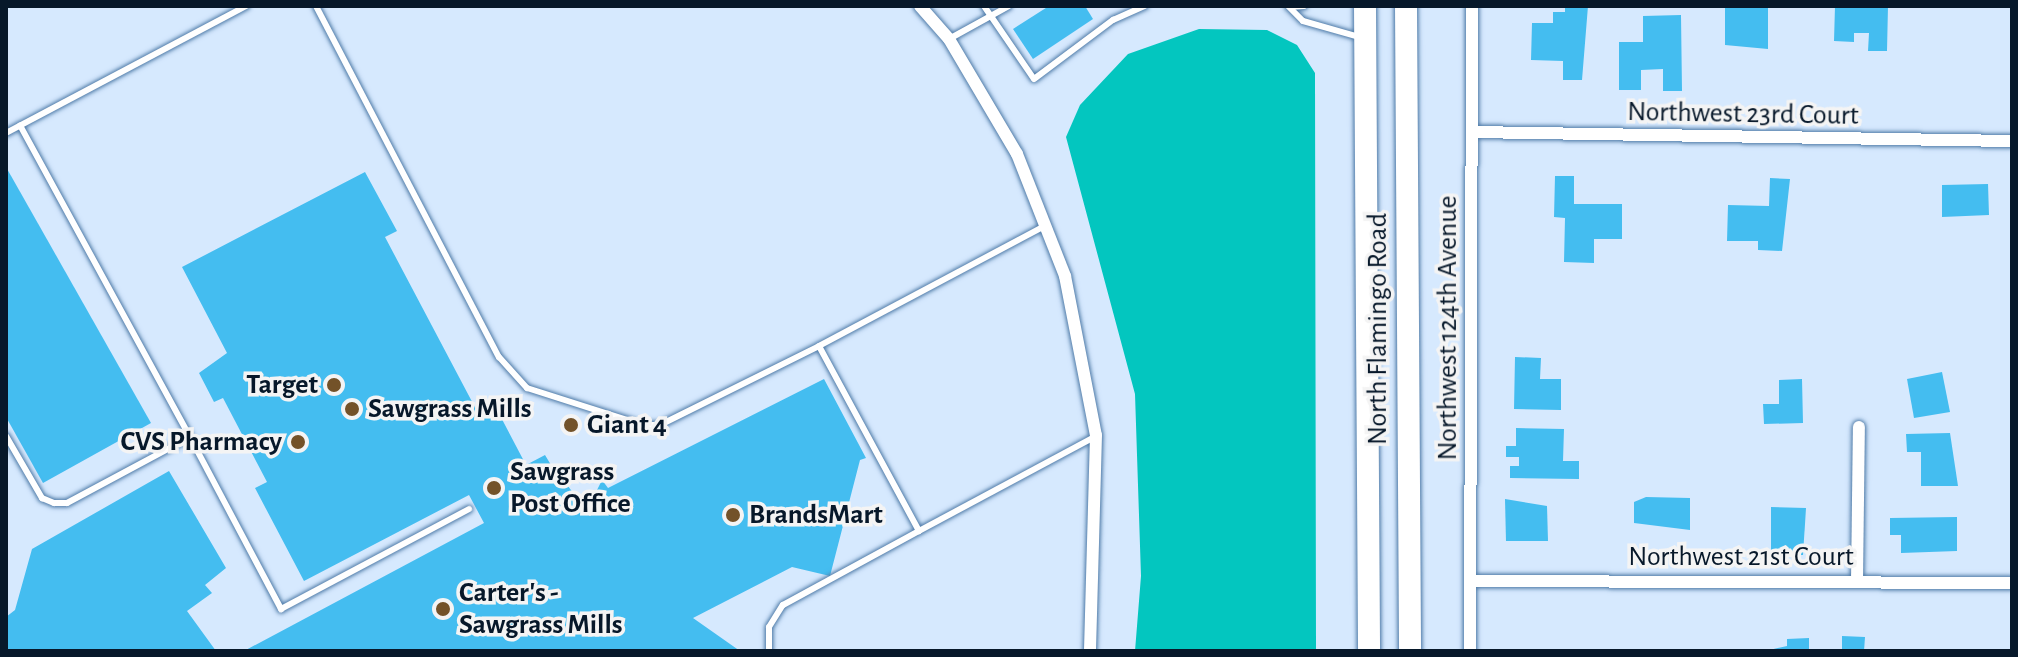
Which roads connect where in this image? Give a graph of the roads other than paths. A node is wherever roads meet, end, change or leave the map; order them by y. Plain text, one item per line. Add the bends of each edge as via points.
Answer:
1 (246, 6) edge
2 (316, 6) edge
3 (920, 6) edge
4 (984, 6) edge
5 (1009, 6) edge
6 (1145, 6) edge
7 (1304, 6) edge
8 (1365, 6) edge
9 (1406, 6) edge
10 (1472, 6) edge
11 (1136, 7) edge
12 (1289, 7) edge
13 (992, 17) junction
14 (949, 39) junction
15 (1365, 41) junction
16 (20, 125) junction
17 (1473, 132) junction
18 (6, 133) edge
19 (2012, 141) edge
20 (1050, 224) junction
21 (819, 346) junction
22 (1859, 427) dead end
23 (1096, 435) junction
24 (6, 436) edge
25 (190, 437) junction
26 (469, 509) dead end
27 (919, 531) junction
28 (1470, 581) junction
29 (1857, 581) junction
30 (2012, 583) edge
31 (769, 651) edge
32 (1090, 651) edge
33 (1369, 651) edge
34 (1410, 651) edge
35 (1470, 651) edge

1 - 16 lane
2 - 21 lane via 499,357 527,388 643,425 660,425
3 - 14 street
4 - 13 lane
5 - 13 lane
6 - 11 lane
7 - 12 lane
8 - 15 highway, North Flamingo Road
9 - 34 highway, North Flamingo Road
10 - 17 street, Northwest 124th Avenue
11 - 13 lane via 1034,79
12 - 15 lane via 1303,21 1346,30
13 - 14 lane
14 - 20 street via 1017,154
15 - 33 highway, North Flamingo Road
16 - 18 lane
16 - 25 lane
17 - 19 street, Northwest 23rd Court
17 - 28 street, Northwest 124th Avenue
20 - 21 lane
20 - 23 street via 1085,357
21 - 27 lane
22 - 29 street
23 - 27 lane
23 - 32 street
24 - 25 lane via 42,498 54,503 67,503
25 - 26 lane via 281,609
27 - 31 lane via 783,605 769,627
28 - 29 street, Northwest 21st Court
28 - 35 street, Northwest 124th Avenue
29 - 30 street, Northwest 21st Court

